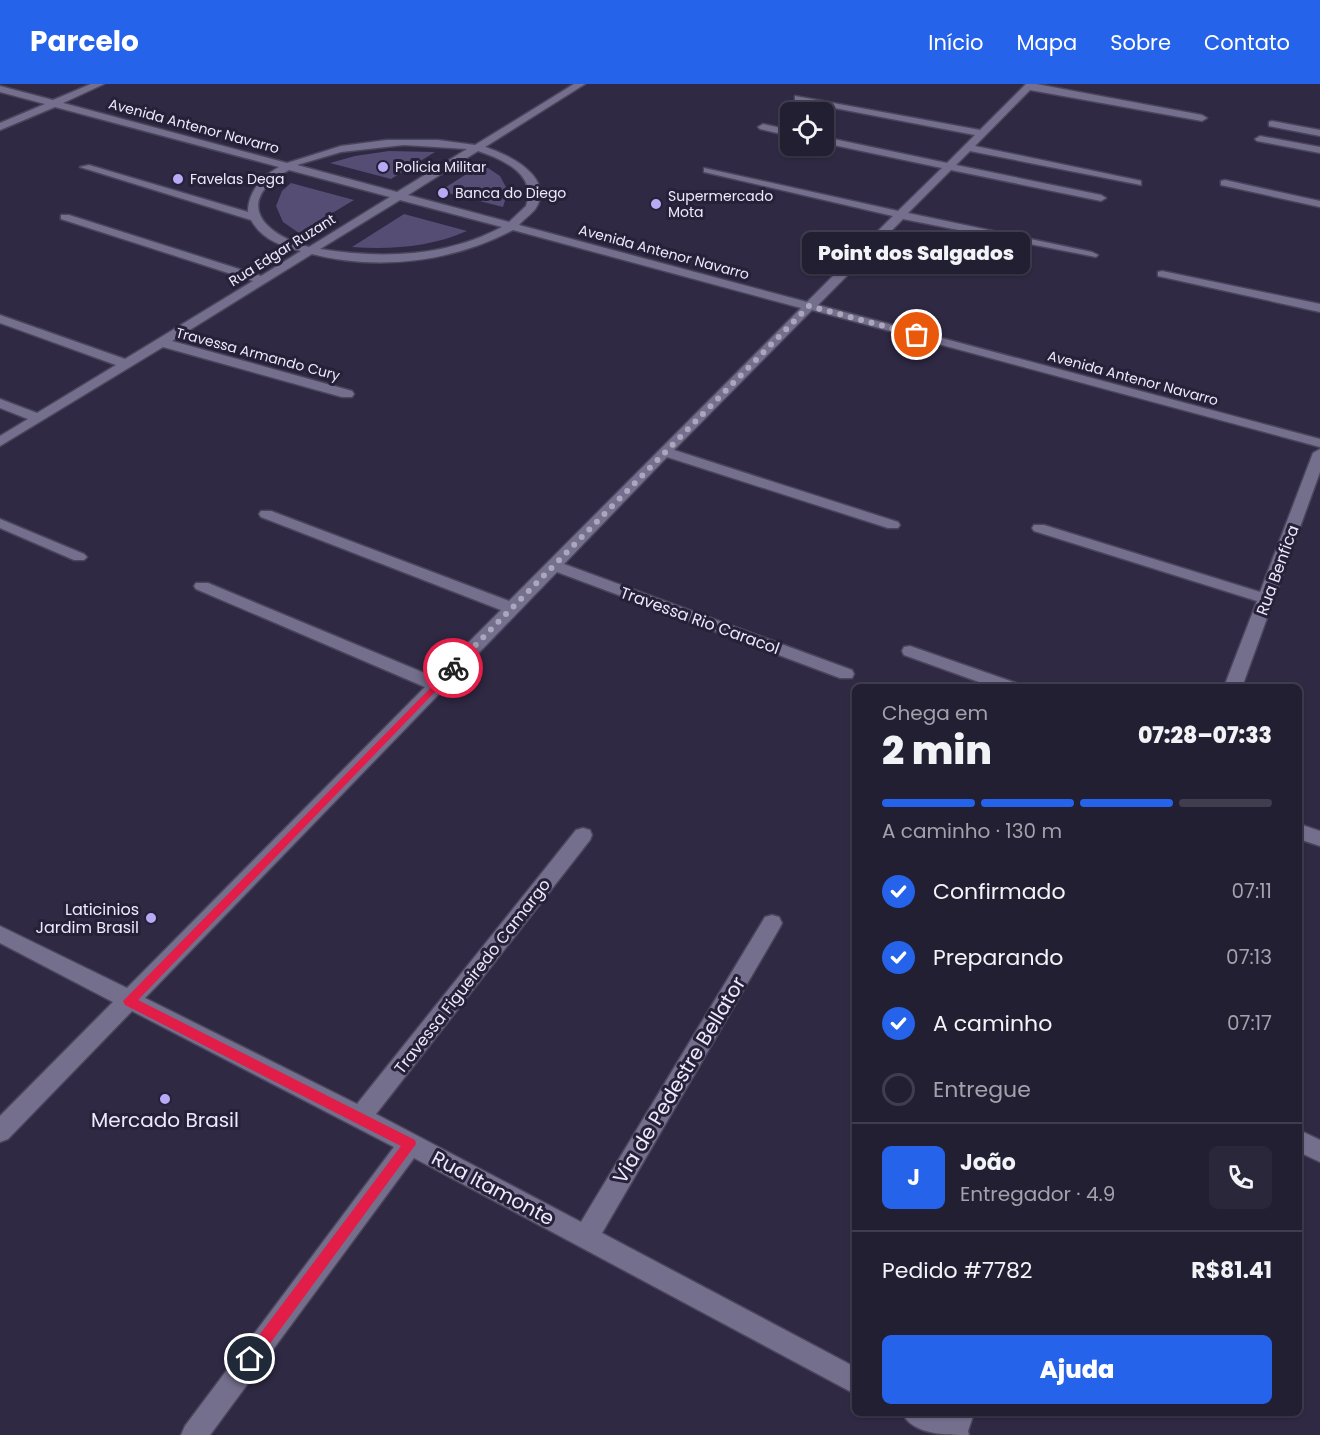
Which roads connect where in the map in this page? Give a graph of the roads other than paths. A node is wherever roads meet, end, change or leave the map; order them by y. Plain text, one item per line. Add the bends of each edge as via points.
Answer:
1 (99, 84) edge
2 (580, 84) edge
3 (1029, 86) edge
4 (0, 89) edge
5 (798, 98) dead end
6 (54, 104) junction
7 (1202, 118) dead end
8 (1272, 124) dead end
9 (0, 127) edge
10 (762, 127) dead end
11 (780, 131) edge
12 (981, 133) junction
13 (1320, 133) edge
14 (1260, 139) dead end
15 (834, 142) edge
16 (968, 147) junction
17 (477, 148) junction
18 (1320, 150) edge
19 (949, 165) junction
20 (85, 167) dead end
21 (289, 167) junction
22 (708, 170) dead end
23 (1137, 183) dead end
24 (1224, 183) dead end
25 (398, 196) junction
26 (1101, 198) dead end
27 (1320, 204) edge
28 (902, 215) junction
29 (65, 217) dead end
30 (255, 218) junction
31 (511, 226) junction
32 (308, 252) junction
33 (1092, 255) dead end
34 (1162, 274) dead end
35 (262, 280) junction
36 (809, 306) junction
37 (1320, 308) edge
38 (0, 319) edge
39 (161, 342) junction
40 (127, 364) junction
41 (347, 394) dead end
42 (0, 403) edge
43 (38, 418) junction
44 (0, 442) edge
45 (1320, 443) edge
46 (665, 452) junction
47 (1320, 453) edge
48 (267, 514) dead end
49 (0, 523) edge
50 (893, 525) dead end
51 (1039, 528) dead end
52 (79, 557) dead end
53 (554, 566) junction
54 (202, 586) dead end
55 (1266, 599) junction
56 (512, 608) junction
57 (910, 651) dead end
58 (846, 674) dead end
59 (1002, 684) edge
60 (1234, 684) edge
61 (436, 685) junction
62 (1302, 832) edge
63 (583, 835) dead end
64 (1320, 839) edge
65 (772, 923) dead end
66 (0, 934) edge
67 (129, 1001) junction
68 (360, 1117) junction
69 (0, 1132) edge
70 (1302, 1142) edge
71 (410, 1144) junction
72 (1320, 1151) edge
73 (586, 1237) junction
74 (852, 1379) edge
75 (923, 1416) edge
76 (956, 1429) edge
77 (194, 1435) edge

1 - 6 street
2 - 17 street, Rua Edgar Ruzant
3 - 7 street
3 - 12 street
4 - 6 street, Avenida Antenor Navarro
5 - 12 street
6 - 9 street
6 - 21 street, Avenida Antenor Navarro
8 - 13 street
10 - 11 street
12 - 16 street
14 - 18 street
15 - 19 street
16 - 19 street
16 - 23 street
17 - 21 street via 433,142 361,144
17 - 25 street, Rua Edgar Ruzant
17 - 31 street via 519,166 531,178 535,192 531,207
19 - 26 street
19 - 28 street
20 - 30 street
21 - 25 street, Avenida Antenor Navarro
21 - 30 street via 256,194
22 - 28 street
24 - 27 street
25 - 31 street, Avenida Antenor Navarro
25 - 32 street, Rua Edgar Ruzant
28 - 33 street
28 - 36 street
29 - 35 street
30 - 32 street via 265,231 283,243
31 - 32 street via 478,243 411,258 339,258
31 - 36 street, Avenida Antenor Navarro
32 - 35 street, Rua Edgar Ruzant
34 - 37 street
35 - 39 street, Rua Edgar Ruzant
36 - 45 street, Avenida Antenor Navarro
36 - 46 street
38 - 40 street
39 - 40 street, Rua Edgar Ruzant
39 - 41 street, Travessa Armando Cury
40 - 43 street, Rua Edgar Ruzant
42 - 43 street
43 - 44 street, Rua Edgar Ruzant
46 - 50 street
46 - 53 street
47 - 55 street, Rua Benfica
48 - 56 street
49 - 52 street
51 - 55 street
53 - 56 street
53 - 58 street, Travessa Rio Caracol
54 - 61 street
55 - 60 street, Rua Benfica
56 - 61 street
57 - 59 street
61 - 67 street
62 - 64 street
63 - 68 street, Travessa Figueiredo Camargo
65 - 73 street, Via de Pedestre Bellator
66 - 67 street, Rua Itamonte
67 - 68 street, Rua Itamonte
67 - 69 street
68 - 71 street, Rua Itamonte
70 - 72 street
71 - 73 street, Rua Itamonte
71 - 77 street
73 - 74 street, Rua Itamonte
75 - 76 street

